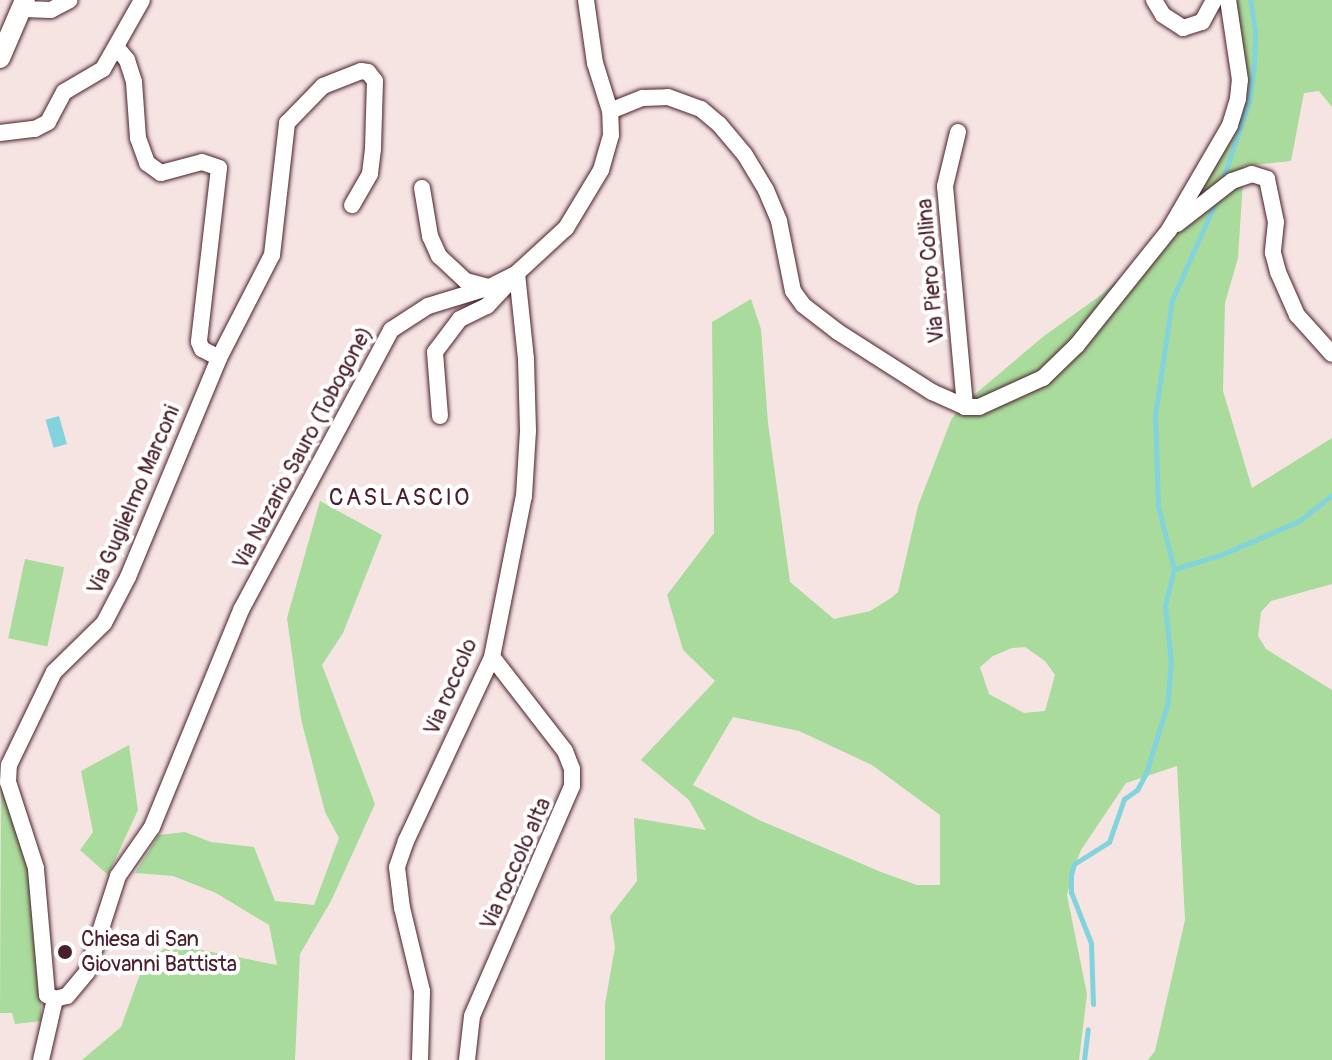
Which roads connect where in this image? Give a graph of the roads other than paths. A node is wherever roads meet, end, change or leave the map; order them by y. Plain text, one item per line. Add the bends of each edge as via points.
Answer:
1 (70, 0) edge
2 (142, 0) edge
3 (586, 0) edge
4 (1154, 0) edge
5 (1214, 0) edge
6 (1228, 0) edge
7 (24, 5) edge
8 (117, 48) junction
9 (0, 58) edge
10 (610, 111) junction
11 (958, 132) dead end
12 (0, 133) edge
13 (422, 188) dead end
14 (352, 205) dead end
15 (1169, 230) junction
16 (517, 273) junction
17 (490, 287) junction
18 (1332, 354) edge
19 (219, 358) junction
20 (965, 407) junction
21 (440, 416) dead end
22 (492, 657) junction
23 (4, 772) edge
24 (55, 999) junction
25 (41, 1060) edge
26 (420, 1060) edge
27 (467, 1060) edge

1 - 7 street via 51,10
2 - 8 street
3 - 10 street via 595,63
4 - 5 street via 1163,15 1183,28 1202,22
6 - 15 street via 1238,98 1230,125
7 - 9 street
8 - 12 street via 103,69 64,92 48,122
8 - 19 street via 134,82 138,138 147,163 161,173 196,163 219,168 199,342
10 - 16 street, Via Nazario Sauro (Tobogone) via 611,135 589,192 566,228
10 - 20 street via 643,98 668,97 710,116 745,155 766,190 779,221 793,291 803,305 932,392
11 - 20 street, Via Piero Collina via 945,186
13 - 17 street via 439,256 466,281
14 - 19 street, Via Guglielmo Marconi via 370,174 373,149 375,81 361,71 323,86 287,123 272,255
15 - 18 street via 1232,181 1252,174 1267,179 1278,272 1297,315
15 - 20 street via 1077,345 1043,378 1006,397
16 - 17 street, Via Nazario Sauro (Tobogone)
16 - 21 street via 499,296 460,319 435,352
16 - 22 street, Via roccolo via 526,359 524,496
17 - 24 street, Via Nazario Sauro (Tobogone) via 428,306 391,330 241,610 152,827 118,876 87,972 67,996
19 - 23 street, Via Guglielmo Marconi via 128,577 104,623 54,672
22 - 26 street, Via roccolo via 397,867 422,991
22 - 27 street, Via roccolo alta via 565,751 572,786 472,1016
23 - 24 street via 36,868 45,986
24 - 25 street

